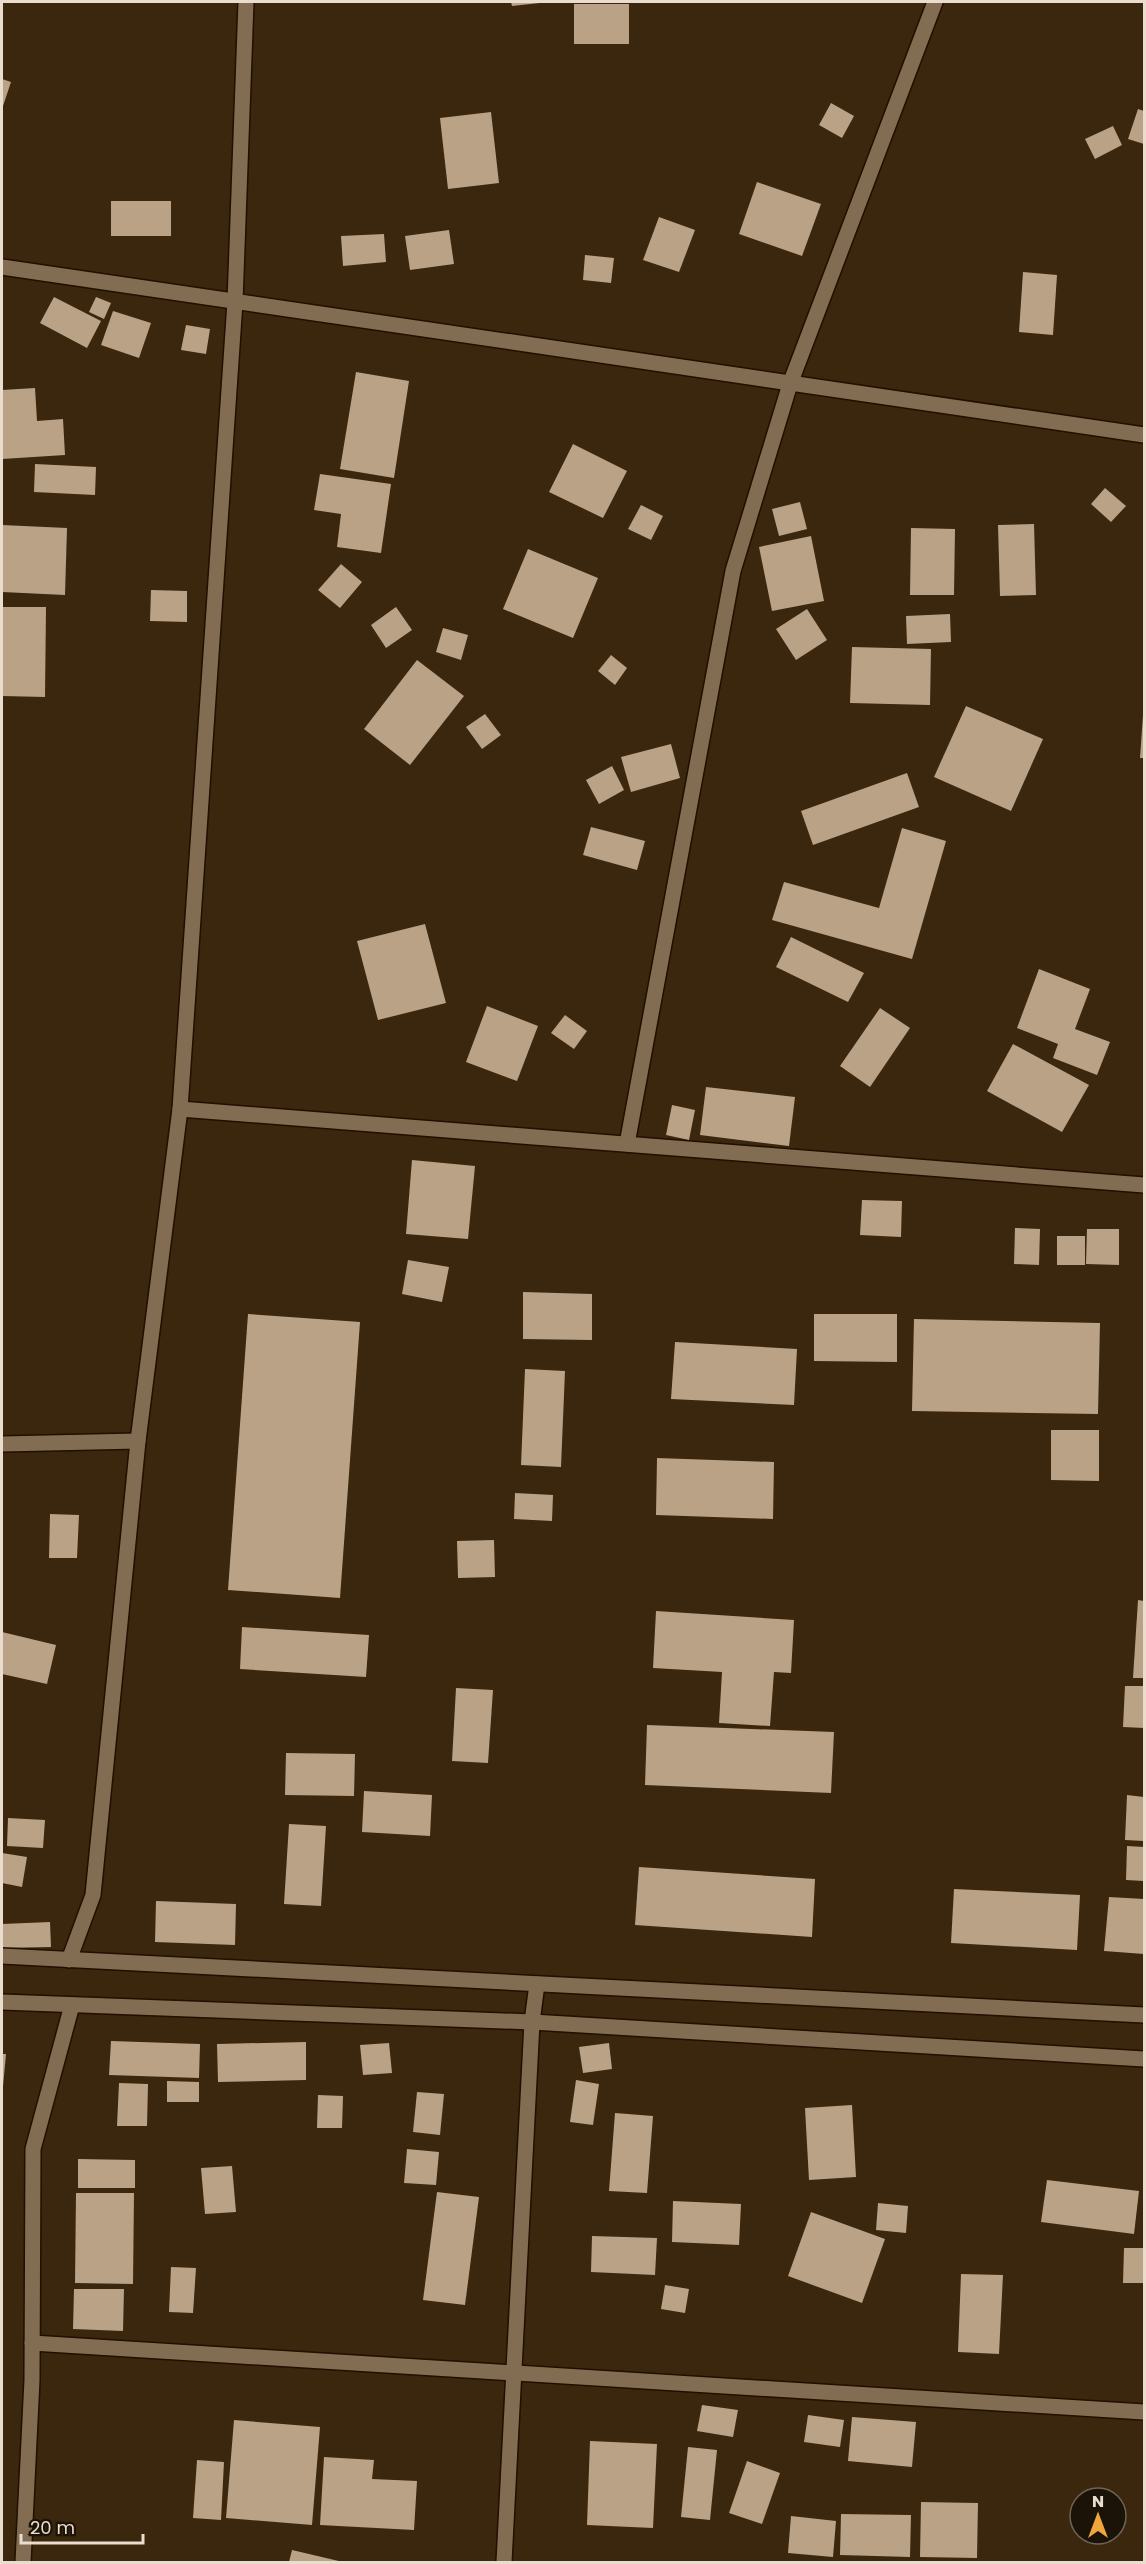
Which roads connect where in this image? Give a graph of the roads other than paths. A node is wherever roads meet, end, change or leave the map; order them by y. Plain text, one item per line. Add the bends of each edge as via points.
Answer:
1 (246, 2) edge
2 (935, 2) edge
3 (2, 267) edge
4 (235, 302) junction
5 (790, 384) junction
6 (1144, 435) edge
7 (180, 1109) junction
8 (627, 1143) junction
9 (1144, 1185) edge
10 (138, 1441) junction
11 (2, 1444) edge
12 (2, 1956) edge
13 (69, 1960) junction
14 (537, 1984) junction
15 (2, 2002) edge
16 (72, 2005) junction
17 (1144, 2015) edge
18 (532, 2022) junction
19 (1144, 2059) edge
20 (32, 2343) junction
21 (514, 2373) junction
22 (1144, 2412) edge
23 (23, 2562) edge
24 (504, 2562) edge

1 - 4 street
2 - 5 street
3 - 4 street
4 - 5 street
4 - 7 street
5 - 6 street
5 - 8 street via 734,571
7 - 8 street
7 - 10 street
8 - 9 street
10 - 11 street
10 - 13 street via 93,1895
12 - 13 street
13 - 14 street
14 - 17 street
14 - 18 street
15 - 16 street
16 - 18 street
16 - 20 street via 33,2149
18 - 19 street
18 - 21 street
20 - 21 street
20 - 23 street
21 - 22 street
21 - 24 street

